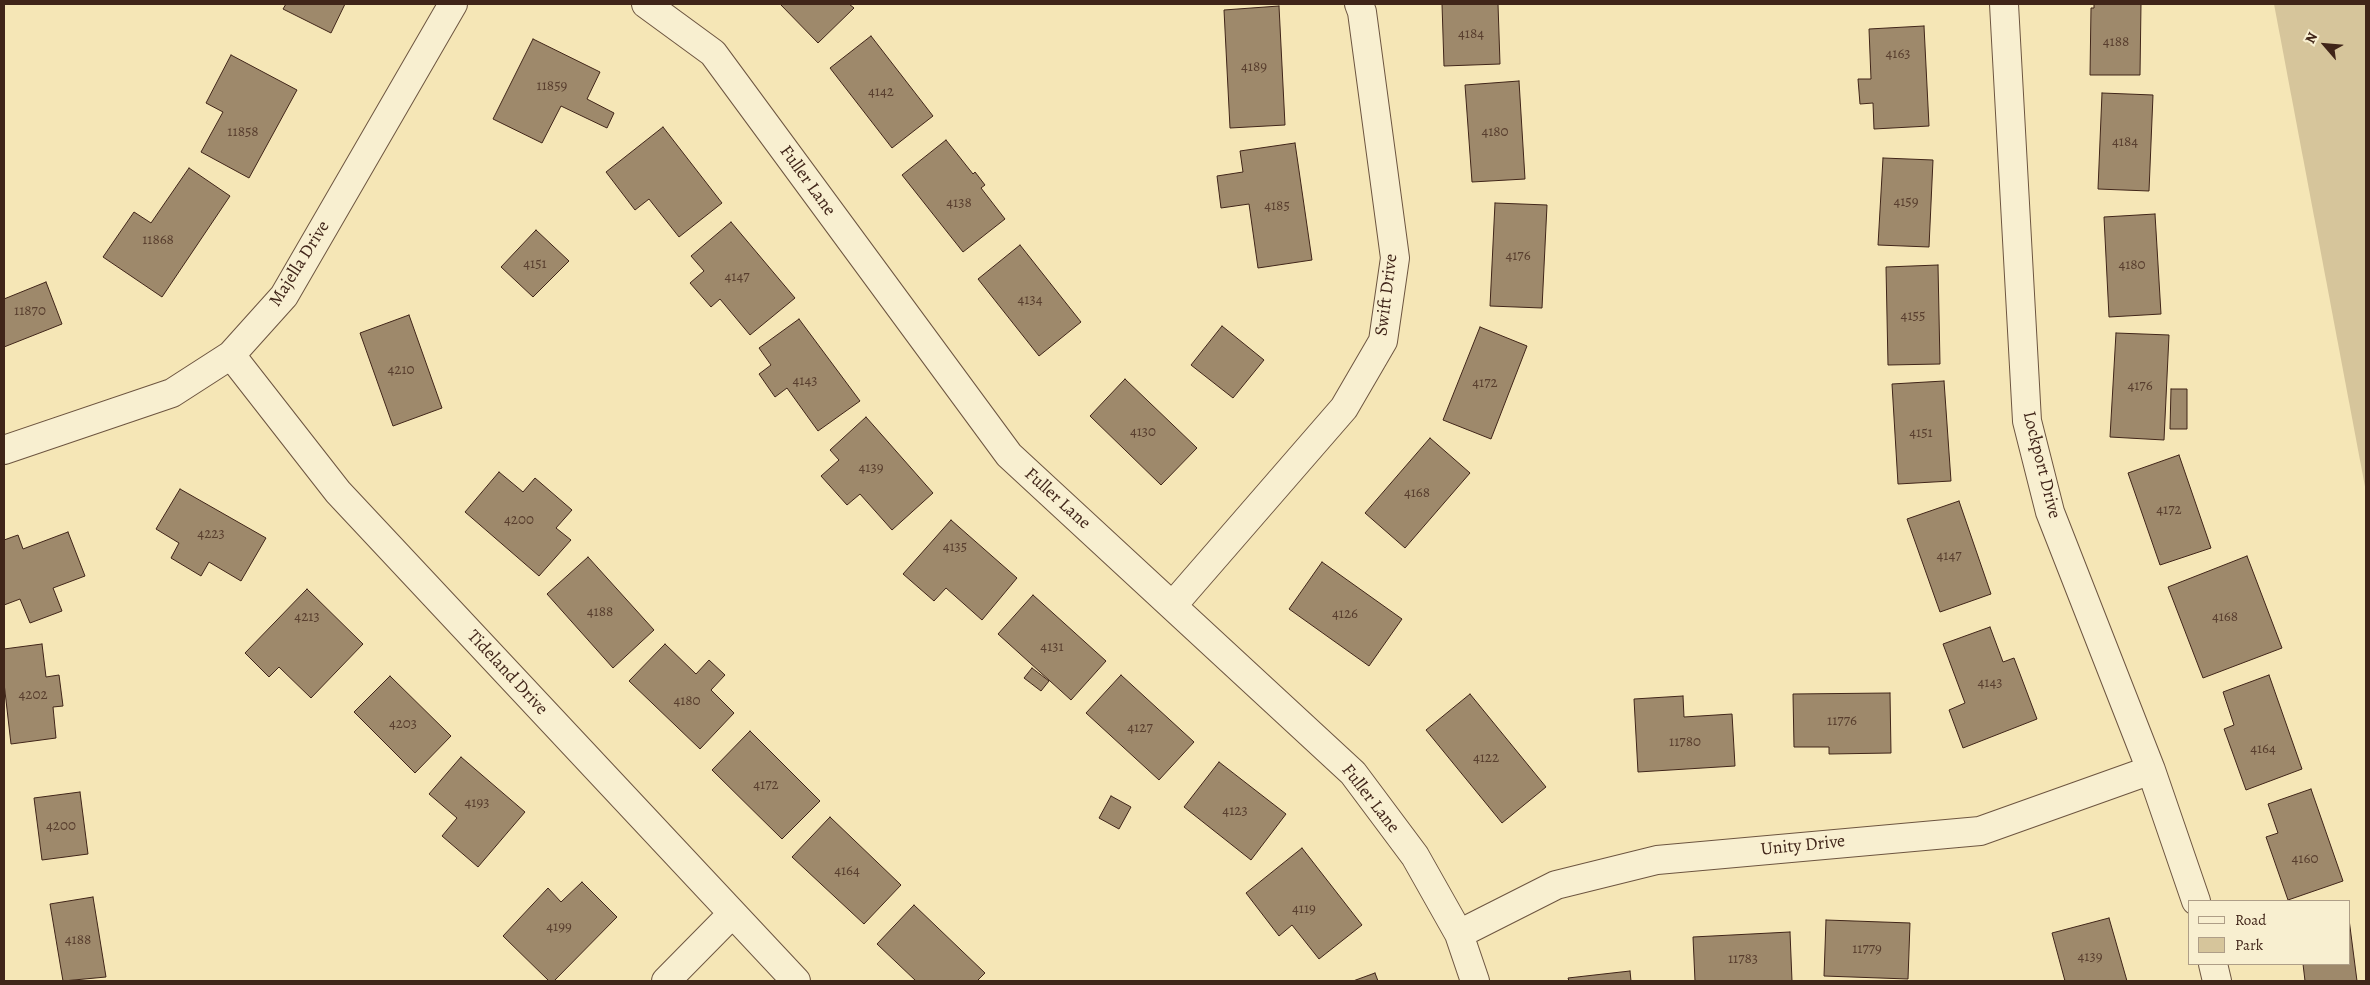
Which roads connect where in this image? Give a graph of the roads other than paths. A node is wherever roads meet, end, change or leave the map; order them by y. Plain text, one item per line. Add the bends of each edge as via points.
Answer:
1 (453, 4) edge
2 (646, 4) edge
3 (1359, 4) edge
4 (2004, 4) edge
5 (231, 355) junction
6 (4, 450) edge
7 (1174, 605) junction
8 (2151, 770) junction
9 (2196, 900) edge
10 (732, 914) junction
11 (1459, 934) junction
12 (2213, 965) edge
13 (666, 981) edge
14 (796, 981) edge
15 (1475, 981) edge
16 (2217, 981) edge

1 - 5 street, Majella Drive via 284,296
2 - 7 street, Fuller Lane via 714,53 1009,455
3 - 7 street, Swift Drive via 1395,258 1383,341 1344,408
4 - 8 street, Lockport Drive via 2027,421 2050,512
5 - 6 street, Majella Drive via 172,392
5 - 10 street, Tideland Drive via 338,492
7 - 11 street, Fuller Lane via 1353,773 1414,856
8 - 9 street, Lockport Drive
8 - 11 street, Unity Drive via 1980,831 1657,860 1556,885
10 - 13 street
10 - 14 street, Tideland Drive
11 - 15 street, Fuller Lane
12 - 16 street

